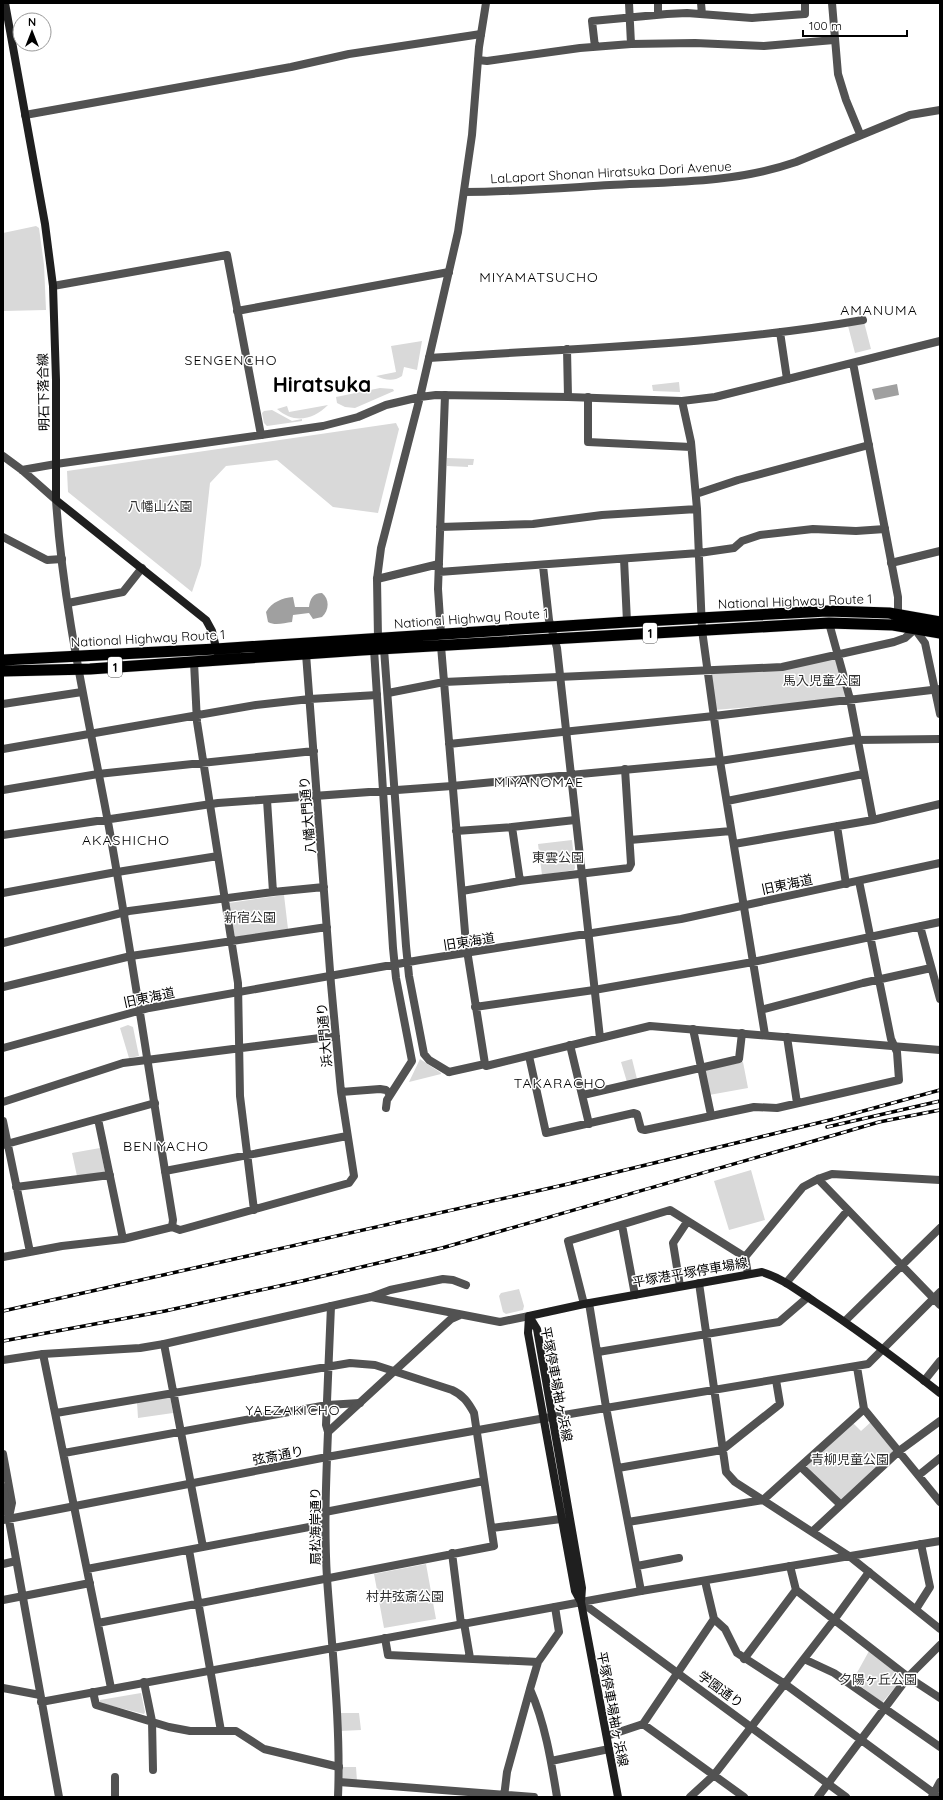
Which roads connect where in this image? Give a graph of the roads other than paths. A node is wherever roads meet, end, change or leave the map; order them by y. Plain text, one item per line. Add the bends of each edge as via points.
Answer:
1 (5, 3) edge
2 (486, 3) edge
3 (629, 3) edge
4 (658, 3) edge
5 (701, 3) edge
6 (805, 3) edge
7 (832, 3) edge
8 (658, 14) junction
9 (702, 14) junction
10 (629, 16) junction
11 (481, 34) junction
12 (834, 40) junction
13 (631, 44) junction
14 (595, 47) junction
15 (478, 60) junction
16 (940, 110) edge
17 (25, 115) junction
18 (860, 134) junction
19 (464, 192) junction
20 (449, 272) junction
21 (53, 286) junction
22 (237, 311) junction
23 (863, 320) dead end
24 (780, 332) junction
25 (940, 341) edge
26 (567, 349) junction
27 (429, 358) junction
28 (853, 363) junction
29 (787, 379) junction
30 (445, 395) junction
31 (568, 396) junction
32 (420, 397) junction
33 (588, 397) junction
34 (682, 401) junction
35 (261, 435) junction
36 (869, 444) junction
37 (691, 447) junction
38 (3, 456) edge
39 (56, 464) junction
40 (22, 470) junction
41 (696, 494) junction
42 (56, 500) junction
43 (697, 510) junction
44 (440, 527) junction
45 (885, 529) junction
46 (3, 537) edge
47 (940, 551) edge
48 (699, 553) junction
49 (62, 559) junction
50 (624, 559) junction
51 (891, 563) junction
52 (543, 566) junction
53 (142, 568) junction
54 (439, 568) junction
55 (377, 579) junction
56 (68, 603) junction
57 (901, 612) junction
58 (703, 618) junction
59 (627, 622) junction
60 (829, 622) junction
61 (377, 624) junction
62 (893, 625) junction
63 (925, 626) edge
64 (551, 627) junction
65 (702, 630) junction
66 (940, 633) edge
67 (441, 634) junction
68 (378, 638) junction
69 (361, 639) junction
70 (555, 639) junction
71 (441, 646) junction
72 (216, 649) junction
73 (379, 649) junction
74 (161, 652) junction
75 (306, 654) junction
76 (838, 654) junction
77 (75, 656) junction
78 (274, 656) junction
79 (3, 660) edge
80 (194, 662) junction
81 (78, 670) junction
82 (708, 671) junction
83 (3, 672) edge
84 (559, 678) junction
85 (444, 682) junction
86 (937, 690) edge
87 (82, 692) junction
88 (388, 694) junction
89 (377, 695) junction
90 (310, 698) junction
91 (850, 699) junction
92 (3, 704) edge
93 (940, 714) edge
94 (714, 716) junction
95 (197, 717) junction
96 (566, 731) junction
97 (90, 735) junction
98 (940, 739) edge
99 (856, 740) junction
100 (449, 744) junction
101 (3, 749) edge
102 (314, 751) junction
103 (720, 761) junction
104 (203, 763) junction
105 (625, 769) junction
106 (98, 774) junction
107 (570, 774) junction
108 (863, 774) junction
109 (452, 786) junction
110 (3, 790) edge
111 (394, 790) junction
112 (383, 791) junction
113 (317, 796) junction
114 (267, 800) junction
115 (727, 801) junction
116 (210, 804) junction
117 (940, 804) edge
118 (107, 820) junction
119 (575, 820) junction
120 (873, 820) junction
121 (837, 826) junction
122 (512, 827) junction
123 (456, 831) junction
124 (732, 831) junction
125 (3, 835) edge
126 (630, 840) junction
127 (734, 844) junction
128 (218, 856) junction
129 (940, 863) edge
130 (116, 872) junction
131 (582, 873) junction
132 (520, 881) junction
133 (859, 881) junction
134 (846, 884) junction
135 (324, 887) junction
136 (462, 891) junction
137 (272, 892) junction
138 (3, 893) edge
139 (225, 898) junction
140 (744, 906) junction
141 (123, 912) junction
142 (940, 922) edge
143 (920, 926) junction
144 (327, 927) junction
145 (588, 934) junction
146 (870, 936) junction
147 (231, 941) junction
148 (3, 943) edge
149 (467, 953) junction
150 (131, 956) junction
151 (753, 962) junction
152 (408, 963) junction
153 (394, 965) junction
154 (931, 968) junction
155 (330, 975) junction
156 (879, 979) junction
157 (3, 988) edge
158 (594, 990) junction
159 (238, 993) junction
160 (940, 999) edge
161 (475, 1007) junction
162 (141, 1010) junction
163 (761, 1010) junction
164 (693, 1029) junction
165 (742, 1033) junction
166 (765, 1035) junction
167 (336, 1036) junction
168 (787, 1037) junction
169 (600, 1038) junction
170 (570, 1045) junction
171 (893, 1046) junction
172 (3, 1048) edge
173 (238, 1049) junction
174 (940, 1050) edge
175 (529, 1056) junction
176 (148, 1059) junction
177 (485, 1064) junction
178 (700, 1067) junction
179 (341, 1092) junction
180 (390, 1094) junction
181 (583, 1095) junction
182 (3, 1102) edge
183 (155, 1103) junction
184 (797, 1103) junction
185 (386, 1108) dead end
186 (710, 1115) junction
187 (98, 1119) junction
188 (3, 1121) edge
189 (589, 1124) junction
190 (347, 1136) junction
191 (5, 1144) edge
192 (247, 1156) junction
193 (165, 1171) junction
194 (110, 1175) junction
195 (818, 1179) junction
196 (940, 1180) edge
197 (16, 1188) junction
198 (254, 1210) junction
199 (848, 1210) junction
200 (687, 1222) junction
201 (622, 1225) junction
202 (172, 1226) junction
203 (940, 1228) edge
204 (123, 1239) junction
205 (30, 1252) junction
206 (3, 1257) edge
207 (745, 1257) junction
208 (902, 1267) junction
209 (748, 1274) junction
210 (699, 1283) junction
211 (786, 1283) junction
212 (466, 1285) dead end
213 (680, 1286) junction
214 (940, 1292) edge
215 (635, 1295) junction
216 (371, 1297) junction
217 (808, 1297) junction
218 (934, 1298) junction
219 (587, 1303) junction
220 (940, 1305) edge
221 (331, 1306) junction
222 (460, 1315) junction
223 (529, 1316) junction
224 (845, 1321) junction
225 (706, 1334) junction
226 (164, 1344) junction
227 (884, 1349) junction
228 (598, 1352) junction
229 (43, 1354) junction
230 (3, 1360) edge
231 (940, 1361) edge
232 (328, 1366) junction
233 (857, 1367) junction
234 (395, 1372) junction
235 (776, 1380) junction
236 (924, 1381) junction
237 (714, 1391) junction
238 (174, 1393) junction
239 (940, 1393) edge
240 (360, 1403) junction
241 (327, 1405) junction
242 (606, 1407) junction
243 (864, 1409) junction
244 (56, 1413) junction
245 (548, 1417) junction
246 (940, 1421) edge
247 (476, 1430) junction
248 (182, 1432) junction
249 (328, 1432) junction
250 (722, 1450) junction
251 (899, 1451) junction
252 (64, 1453) junction
253 (3, 1454) edge
254 (327, 1457) junction
255 (940, 1458) edge
256 (801, 1467) junction
257 (618, 1468) junction
258 (919, 1475) junction
259 (484, 1481) junction
260 (191, 1484) junction
261 (3, 1488) edge
262 (763, 1500) junction
263 (940, 1502) edge
264 (75, 1505) junction
265 (840, 1505) junction
266 (3, 1509) edge
267 (325, 1512) junction
268 (6, 1519) edge
269 (561, 1519) junction
270 (628, 1522) junction
271 (325, 1524) junction
272 (492, 1528) junction
273 (813, 1531) junction
274 (940, 1541) edge
275 (921, 1544) junction
276 (204, 1547) junction
277 (189, 1550) junction
278 (452, 1553) junction
279 (849, 1556) junction
280 (679, 1558) dead end
281 (16, 1561) junction
282 (3, 1564) edge
283 (637, 1566) junction
284 (790, 1566) junction
285 (87, 1569) junction
286 (869, 1572) junction
287 (327, 1578) junction
288 (705, 1581) junction
289 (90, 1583) junction
290 (796, 1590) junction
291 (640, 1591) junction
292 (23, 1596) junction
293 (3, 1600) edge
294 (581, 1602) junction
295 (199, 1604) junction
296 (555, 1607) junction
297 (916, 1609) junction
298 (714, 1619) junction
299 (834, 1620) junction
300 (98, 1623) junction
301 (463, 1624) junction
302 (940, 1629) edge
303 (385, 1638) junction
304 (940, 1645) edge
305 (334, 1648) junction
306 (470, 1658) junction
307 (744, 1659) junction
308 (804, 1659) junction
309 (538, 1662) junction
310 (210, 1671) junction
311 (678, 1673) junction
312 (908, 1677) junction
313 (144, 1682) junction
314 (785, 1684) junction
315 (3, 1688) edge
316 (112, 1688) junction
317 (530, 1689) junction
318 (93, 1692) junction
319 (41, 1698) junction
320 (940, 1698) edge
321 (884, 1708) junction
322 (152, 1721) junction
323 (643, 1724) junction
324 (752, 1726) junction
325 (221, 1731) junction
326 (606, 1736) junction
327 (861, 1741) junction
328 (940, 1747) edge
329 (609, 1749) junction
330 (551, 1761) junction
331 (339, 1767) junction
332 (153, 1770) dead end
333 (714, 1775) junction
334 (115, 1777) dead end
335 (339, 1782) junction
336 (940, 1782) edge
337 (828, 1783) junction
338 (504, 1796) edge
339 (935, 1796) edge
340 (59, 1797) edge
341 (116, 1797) edge
342 (338, 1797) edge
343 (534, 1797) edge
344 (557, 1797) edge
345 (618, 1797) edge
346 (690, 1797) edge
347 (744, 1797) edge
348 (818, 1797) edge
349 (846, 1797) edge

1 - 17 main road, 明石下落合線
2 - 11 street
3 - 10 street
4 - 8 street
5 - 9 street
6 - 9 street via 805,14 752,18
7 - 12 street
8 - 9 street
8 - 10 street
10 - 13 street
10 - 14 street via 592,21
11 - 15 street
11 - 17 street via 349,54
12 - 13 street via 764,46 708,43
12 - 18 street via 838,74
13 - 14 street
14 - 15 street
15 - 19 street
16 - 18 street, LaLaport Shonan Hiratsuka Dori Avenue via 910,115
17 - 21 main road, 明石下落合線 via 45,224
18 - 19 street, LaLaport Shonan Hiratsuka Dori Avenue via 784,166 737,177 690,182
19 - 20 street
20 - 22 street
20 - 27 street
21 - 22 street via 227,255
21 - 39 main road, 明石下落合線
22 - 35 street
23 - 24 street
24 - 26 street via 698,341
24 - 29 street
25 - 28 street
26 - 27 street
26 - 31 street
27 - 32 street
28 - 29 street
28 - 36 street
29 - 34 street via 715,397
30 - 31 street
30 - 32 street
30 - 44 street
31 - 33 street
32 - 35 street via 386,405 358,417 323,426
32 - 55 street via 381,548
33 - 34 street
33 - 37 street via 588,442
34 - 37 street
35 - 39 street
36 - 41 street
36 - 45 street
37 - 41 street
38 - 40 street
39 - 40 street
39 - 42 main road, 明石下落合線
40 - 42 street
41 - 43 street
42 - 49 street
42 - 53 main road
43 - 44 street via 602,515 533,524
43 - 48 street
44 - 54 street
45 - 48 street via 813,529 760,535 742,541 734,548
45 - 51 street
46 - 49 street via 47,560
47 - 51 street
48 - 50 street
48 - 58 street
49 - 56 street
50 - 52 street
50 - 59 street
51 - 57 street
52 - 54 street
52 - 64 street
53 - 56 street via 123,592
53 - 72 main road via 206,620 212,631
54 - 55 street
54 - 67 street
55 - 61 street
56 - 77 street
57 - 58 highway, National Highway Route 1 / 1 via 827,611
57 - 62 street
57 - 63 highway, National Highway Route 1 / 1
57 - 63 street
58 - 59 highway, National Highway Route 1 / 1
58 - 65 street
59 - 64 highway, National Highway Route 1 / 1
60 - 62 highway, National Highway Route 1 / 1
60 - 65 highway, National Highway Route 1 / 1
60 - 76 street
61 - 68 street
61 - 69 street via 372,634
62 - 63 highway, National Highway Route 1 / 1
63 - 66 highway, National Highway Route 1 / 1
63 - 76 street via 894,642
63 - 86 street via 925,643
64 - 67 highway, National Highway Route 1 / 1
64 - 70 street
65 - 70 highway, National Highway Route 1 / 1
65 - 82 street
67 - 68 highway, National Highway Route 1 / 1
68 - 69 highway, National Highway Route 1 / 1
68 - 73 street
69 - 72 highway, National Highway Route 1 / 1
70 - 71 highway, National Highway Route 1 / 1
70 - 84 street
71 - 73 highway, National Highway Route 1 / 1
71 - 85 street
72 - 74 highway, National Highway Route 1 / 1
72 - 78 main road via 220,654
73 - 75 highway, National Highway Route 1 / 1
73 - 88 street
73 - 89 street
74 - 77 highway, National Highway Route 1 / 1
74 - 80 highway via 173,656 188,655
75 - 78 highway, National Highway Route 1 / 1
75 - 90 street, 八幡大門通り
76 - 82 street via 782,667
76 - 91 street
77 - 79 highway, National Highway Route 1 / 1
77 - 81 street
78 - 80 highway, National Highway Route 1 / 1
80 - 81 highway, National Highway Route 1 / 1
80 - 95 street
81 - 83 highway, National Highway Route 1 / 1
81 - 87 street
82 - 84 street
82 - 94 street
84 - 85 street
84 - 96 street
85 - 88 street
85 - 100 street
86 - 91 street
86 - 93 street
87 - 92 street
87 - 97 street
88 - 111 street
89 - 90 street
89 - 112 street
90 - 95 street via 256,705
90 - 102 street, 八幡大門通り
91 - 94 street
91 - 99 street
94 - 96 street
94 - 103 street
95 - 97 street
95 - 104 street
96 - 100 street
96 - 107 street
97 - 101 street
97 - 106 street
98 - 99 street
99 - 103 street
99 - 108 street
100 - 109 street
102 - 104 street
102 - 113 street, 八幡大門通り
103 - 105 street
103 - 115 street
104 - 106 street
104 - 116 street
105 - 107 street
105 - 126 street
106 - 110 street
106 - 118 street
107 - 109 street
107 - 119 street
108 - 115 street
108 - 120 street
109 - 111 street
109 - 123 street
111 - 112 street
111 - 152 street
112 - 113 street
112 - 153 street
113 - 114 street
113 - 135 street, 八幡大門通り
114 - 116 street
114 - 137 street
115 - 124 street
116 - 118 street
116 - 128 street
117 - 120 street
118 - 125 street
118 - 130 street
119 - 122 street
119 - 131 street
120 - 121 street
121 - 127 street
121 - 134 street
122 - 123 street
122 - 132 street
123 - 136 street
124 - 126 street
124 - 127 street
126 - 131 street via 629,868
127 - 140 street
128 - 130 street
128 - 139 street
129 - 133 street, 旧東海道
130 - 138 street
130 - 141 street
131 - 132 street
131 - 145 street
132 - 136 street
133 - 134 street, 旧東海道
133 - 146 street
134 - 140 street, 旧東海道
135 - 137 street
135 - 144 street, 八幡大門通り
136 - 149 street
137 - 139 street
139 - 141 street
139 - 147 street
140 - 145 street, 旧東海道 via 681,920
140 - 151 street
141 - 148 street
141 - 150 street
142 - 143 street
143 - 146 street
143 - 154 street
144 - 147 street
144 - 155 street, 八幡大門通り
145 - 149 street, 旧東海道
145 - 158 street
146 - 151 street
146 - 156 street
147 - 150 street
147 - 159 street
149 - 152 street, 旧東海道
149 - 161 street
150 - 157 street
150 - 162 street
151 - 158 street
151 - 163 street
152 - 153 street, 旧東海道
152 - 177 street via 424,1054 449,1072
153 - 155 street, 旧東海道
153 - 180 street via 412,1061
154 - 156 street
154 - 160 street
155 - 159 street, 旧東海道
155 - 167 street, 浜大門通り
156 - 163 street
156 - 171 street
158 - 161 street
158 - 169 street
159 - 162 street, 旧東海道
159 - 173 street
161 - 177 street
162 - 172 street, 旧東海道
162 - 176 street
163 - 166 street
164 - 165 street
164 - 169 street via 650,1026
164 - 178 street
165 - 166 street
165 - 178 street via 739,1059
166 - 168 street
167 - 173 street
167 - 179 street, 浜大門通り
168 - 171 street
168 - 184 street
169 - 170 street
170 - 175 street
170 - 181 street
171 - 174 street
171 - 184 street via 897,1052 899,1080
173 - 176 street
173 - 192 street
175 - 177 street via 486,1066
175 - 189 street via 546,1133
176 - 182 street via 123,1063
176 - 183 street
178 - 181 street
178 - 186 street
179 - 180 street via 380,1089
179 - 190 street, 浜大門通り
180 - 185 street
181 - 189 street
183 - 187 street
183 - 193 street
184 - 186 street via 777,1108 754,1107
186 - 189 street via 645,1130 640,1128 634,1113
187 - 191 street
187 - 194 street
188 - 191 street
190 - 192 street
190 - 198 street, 浜大門通り via 355,1172 349,1184
191 - 197 street
192 - 193 street
192 - 198 street
193 - 202 street
194 - 197 street
194 - 204 street
195 - 196 street via 832,1174
195 - 199 street
195 - 207 street via 803,1187
197 - 205 street
198 - 202 street, 浜大門通り via 180,1230
199 - 208 street
199 - 211 street
200 - 201 street via 670,1210
200 - 207 street
200 - 213 street via 673,1243
201 - 215 street
201 - 219 street via 568,1241
202 - 204 street, 浜大門通り
203 - 208 street
204 - 205 street, 浜大門通り
205 - 206 street, 浜大門通り
207 - 209 street
208 - 218 street
208 - 224 street
209 - 210 main road, 平塚港平塚停車場線
209 - 211 main road, 平塚港平塚停車場線 via 762,1272
210 - 213 main road, 平塚港平塚停車場線
210 - 225 street
211 - 217 main road, 平塚港平塚停車場線
212 - 216 street via 443,1279 390,1290
213 - 215 main road, 平塚港平塚停車場線
214 - 218 street, 弦斎通り
215 - 219 main road, 平塚港平塚停車場線
216 - 221 street
216 - 222 street
217 - 224 main road, 平塚港平塚停車場線
217 - 225 street via 779,1322
218 - 220 street
218 - 227 street, 弦斎通り
219 - 223 main road, 平塚港平塚停車場線
219 - 228 street
221 - 226 street
221 - 232 street, 扇松海岸通り
222 - 223 street via 500,1322
222 - 234 street via 451,1319
223 - 245 main road, 平塚停車場袖ヶ浜線 via 537,1329
224 - 227 main road, 平塚港平塚停車場線
225 - 228 street
225 - 237 street
226 - 229 street via 140,1348
226 - 238 street
227 - 233 street, 弦斎通り via 868,1364
227 - 236 main road, 平塚港平塚停車場線
228 - 242 street
229 - 230 street
229 - 244 street
231 - 236 street
232 - 234 street via 364,1363
232 - 238 street
232 - 241 street, 扇松海岸通り
233 - 235 street, 弦斎通り
233 - 243 street
234 - 240 street
234 - 247 street via 460,1394 474,1413
235 - 237 street, 弦斎通り
235 - 250 street via 780,1404
236 - 239 main road, 平塚港平塚停車場線
237 - 242 street, 弦斎通り
237 - 250 street
238 - 244 street
238 - 248 street
240 - 241 street
240 - 249 street
241 - 248 street
241 - 249 street, 扇松海岸通り
242 - 245 street, 弦斎通り
242 - 257 street
243 - 251 street
243 - 256 street
244 - 252 street
245 - 247 street, 弦斎通り
245 - 269 main road, 平塚停車場袖ヶ浜線
245 - 294 main road, 平塚停車場袖ヶ浜線 via 582,1588
246 - 251 street
247 - 254 street, 弦斎通り
247 - 259 street
248 - 252 street
248 - 260 street
249 - 254 street, 扇松海岸通り
250 - 257 street
250 - 262 street via 726,1472 730,1477
251 - 258 street
251 - 265 street
252 - 264 street
253 - 268 street via 12,1503
254 - 260 street, 弦斎通り
254 - 267 street, 扇松海岸通り
255 - 258 street
256 - 262 street
256 - 265 street
257 - 270 street
258 - 263 street
259 - 267 street
259 - 272 street
260 - 264 street, 弦斎通り
260 - 276 street
261 - 268 street
262 - 270 street
262 - 273 street
264 - 268 street, 弦斎通り
264 - 285 street
265 - 273 street
266 - 268 street
267 - 271 street, 扇松海岸通り
268 - 281 street
269 - 272 street
269 - 294 main road, 平塚停車場袖ヶ浜線 via 575,1591
270 - 283 street
271 - 276 street
271 - 287 street, 扇松海岸通り
272 - 278 street via 494,1546
273 - 279 street
274 - 275 street
275 - 279 street
275 - 297 street via 930,1587
276 - 277 street
277 - 285 street
277 - 295 street
278 - 287 street
278 - 301 street
279 - 284 street
279 - 286 street
280 - 283 street
281 - 282 street
281 - 292 street
283 - 291 street
284 - 288 street
284 - 290 street
285 - 289 street
286 - 297 street
286 - 299 street
287 - 295 street
287 - 305 street, 扇松海岸通り
288 - 291 street
288 - 298 street
289 - 292 street
289 - 300 street
290 - 299 street
290 - 307 street
291 - 294 street
292 - 293 street
292 - 319 street
294 - 296 street
294 - 311 street, 学園通り
294 - 326 main road, 平塚停車場袖ヶ浜線
295 - 300 street
295 - 310 street
296 - 301 street
296 - 309 street via 559,1632
297 - 302 street
298 - 307 street via 725,1629 737,1653
298 - 311 street
299 - 308 street
299 - 312 street
300 - 316 street
301 - 303 street
301 - 306 street
303 - 305 street
303 - 306 street via 388,1655
304 - 312 street
305 - 310 street
305 - 331 street, 扇松海岸通り
306 - 309 street
307 - 314 street
308 - 314 street
308 - 321 street via 834,1673
309 - 317 street
310 - 313 street
310 - 325 street
311 - 323 street
311 - 324 street, 学園通り
312 - 320 street
312 - 321 street
313 - 316 street
313 - 322 street
314 - 324 street
314 - 327 street
315 - 319 street
316 - 318 street
317 - 330 street via 538,1707
317 - 338 street via 507,1772
318 - 319 street
318 - 322 street via 96,1705
319 - 340 street
321 - 327 street
321 - 328 street
322 - 325 street via 190,1731
322 - 332 street
323 - 326 street
323 - 333 street
324 - 333 street
324 - 337 street, 学園通り
325 - 331 street via 236,1731 264,1749
326 - 329 main road, 平塚停車場袖ヶ浜線
327 - 337 street
327 - 339 street
329 - 330 street
329 - 345 main road, 平塚停車場袖ヶ浜線
330 - 344 street
331 - 335 street, 扇松海岸通り
333 - 346 street
333 - 347 street
334 - 341 street
335 - 338 street
335 - 342 street, 扇松海岸通り
336 - 339 street
337 - 348 street
337 - 349 street, 学園通り
338 - 343 street

